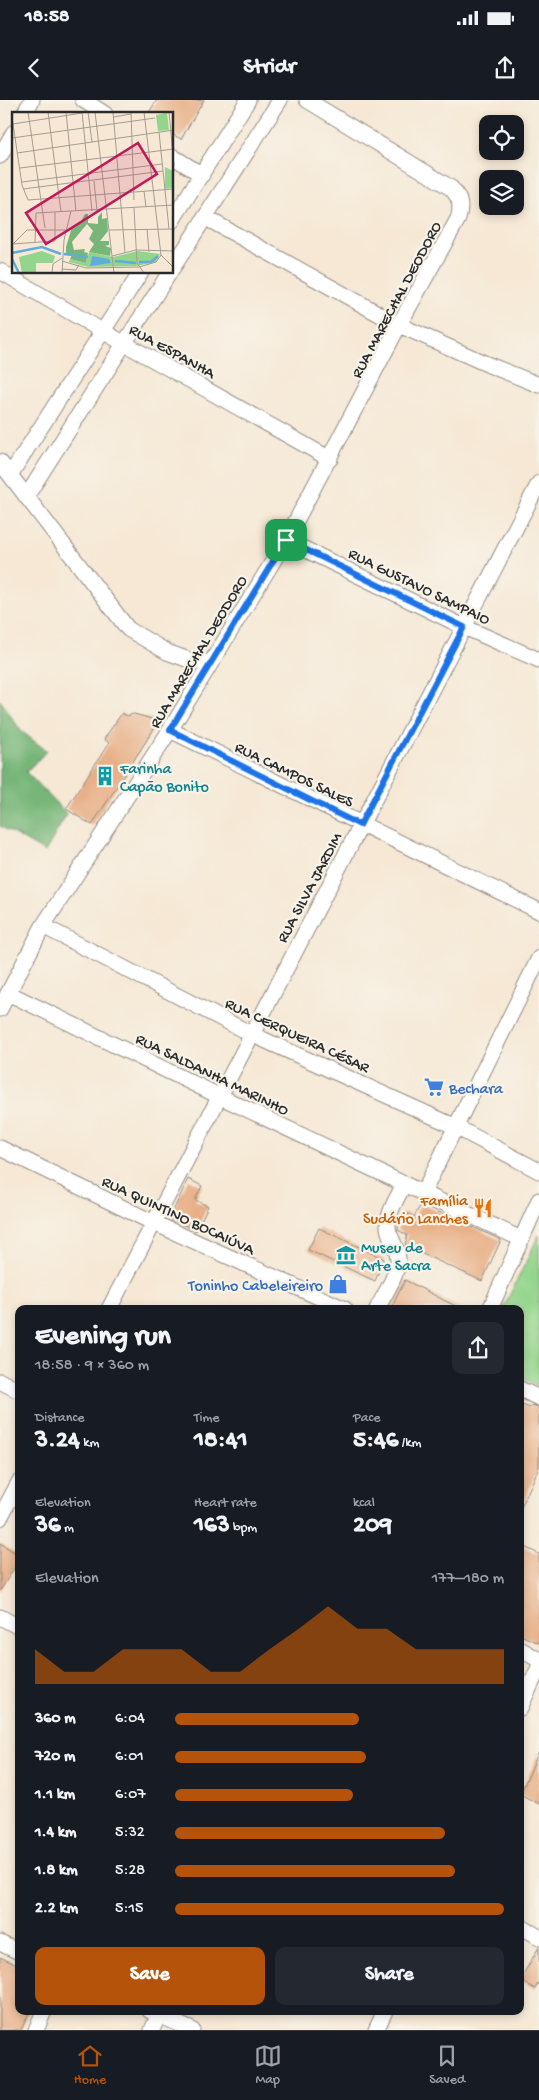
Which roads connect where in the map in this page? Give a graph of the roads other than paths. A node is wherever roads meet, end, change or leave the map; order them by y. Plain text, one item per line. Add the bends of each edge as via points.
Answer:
1 (32, 100) edge
2 (83, 100) edge
3 (248, 100) edge
4 (280, 100) edge
5 (307, 100) edge
6 (25, 112) edge
7 (102, 112) edge
8 (12, 135) edge
9 (0, 156) edge
10 (174, 157) edge
11 (202, 174) junction
12 (174, 218) edge
13 (206, 218) junction
14 (174, 266) edge
15 (0, 271) edge
16 (140, 274) edge
17 (169, 274) edge
18 (399, 325) junction
19 (104, 332) junction
20 (124, 342) junction
21 (539, 385) edge
22 (330, 459) junction
23 (0, 462) edge
24 (10, 475) junction
25 (539, 483) edge
26 (26, 497) junction
27 (286, 540) junction
28 (464, 627) junction
29 (539, 660) edge
30 (212, 663) junction
31 (170, 730) junction
32 (360, 825) junction
33 (539, 911) edge
34 (43, 926) junction
35 (539, 958) edge
36 (8, 992) junction
37 (0, 1009) edge
38 (251, 1034) junction
39 (219, 1096) junction
40 (454, 1126) junction
41 (0, 1148) edge
42 (539, 1171) edge
43 (404, 1184) junction
44 (423, 1193) junction
45 (539, 1200) edge
46 (154, 1223) junction
47 (520, 1239) junction
48 (111, 1305) edge
49 (336, 1305) edge
50 (379, 1305) edge
51 (492, 1305) edge
52 (0, 1381) edge
53 (15, 1389) edge
54 (524, 1391) edge
55 (539, 1398) edge
56 (15, 1490) edge
57 (0, 1518) edge
58 (0, 1617) edge
59 (15, 1626) edge
60 (524, 1651) edge
61 (539, 1660) edge
62 (539, 1667) edge
63 (524, 1699) edge
64 (524, 1928) edge
65 (539, 1937) edge
66 (0, 1943) edge
67 (15, 1950) edge
68 (42, 2015) edge
69 (155, 2015) edge
70 (162, 2015) edge
71 (383, 2015) edge
72 (36, 2030) edge
73 (152, 2030) edge
74 (192, 2030) edge
75 (376, 2030) edge

1 - 6 street
2 - 7 street
3 - 11 street
4 - 13 street
5 - 18 street, RUA MARECHAL DEODORO via 441,181 458,196 462,208 458,219
8 - 9 street
10 - 11 street
11 - 12 street
13 - 14 street
13 - 18 street
15 - 19 street, RUA ESPANHA
16 - 19 street
17 - 20 street
18 - 21 street
18 - 22 street, RUA MARECHAL DEODORO
19 - 20 street, RUA ESPANHA
19 - 24 street
20 - 22 street, RUA ESPANHA
20 - 26 street
22 - 27 street, RUA MARECHAL DEODORO
23 - 24 street
24 - 26 street
25 - 28 street, RUA SILVA JARDIM
26 - 30 street via 128,629 167,652 189,660
27 - 28 street, RUA GUSTAVO SAMPAIO
27 - 30 street, RUA MARECHAL DEODORO
28 - 29 street, RUA GUSTAVO SAMPAIO
28 - 32 street, RUA SILVA JARDIM
30 - 31 street, RUA MARECHAL DEODORO
31 - 32 street, RUA CAMPOS SALES
31 - 34 street, RUA MARECHAL DEODORO
32 - 33 street, RUA CAMPOS SALES
32 - 38 street, RUA SILVA JARDIM
34 - 36 street, RUA MARECHAL DEODORO
34 - 38 street, RUA CERQUEIRA CÉSAR
35 - 40 street
36 - 37 street, RUA MARECHAL DEODORO
36 - 39 street, RUA SALDANHA MARINHO
38 - 39 street, RUA SILVA JARDIM
38 - 40 street, RUA CERQUEIRA CÉSAR
39 - 43 street, RUA SALDANHA MARINHO
39 - 46 street, RUA SILVA JARDIM
40 - 42 street, RUA CERQUEIRA CÉSAR
40 - 44 street
41 - 46 street, RUA QUINTINO BOCAIÚVA
43 - 44 street, RUA SALDANHA MARINHO
43 - 50 street via 388,1221 398,1262
44 - 47 street, RUA SALDANHA MARINHO
45 - 47 street
46 - 48 street, RUA SILVA JARDIM
46 - 49 street, RUA QUINTINO BOCAIÚVA
47 - 51 street
52 - 53 street
54 - 55 street
56 - 57 street
58 - 59 street
60 - 61 street
62 - 63 street
64 - 65 street
66 - 67 street
68 - 72 street
69 - 73 street
70 - 74 street
71 - 75 street

